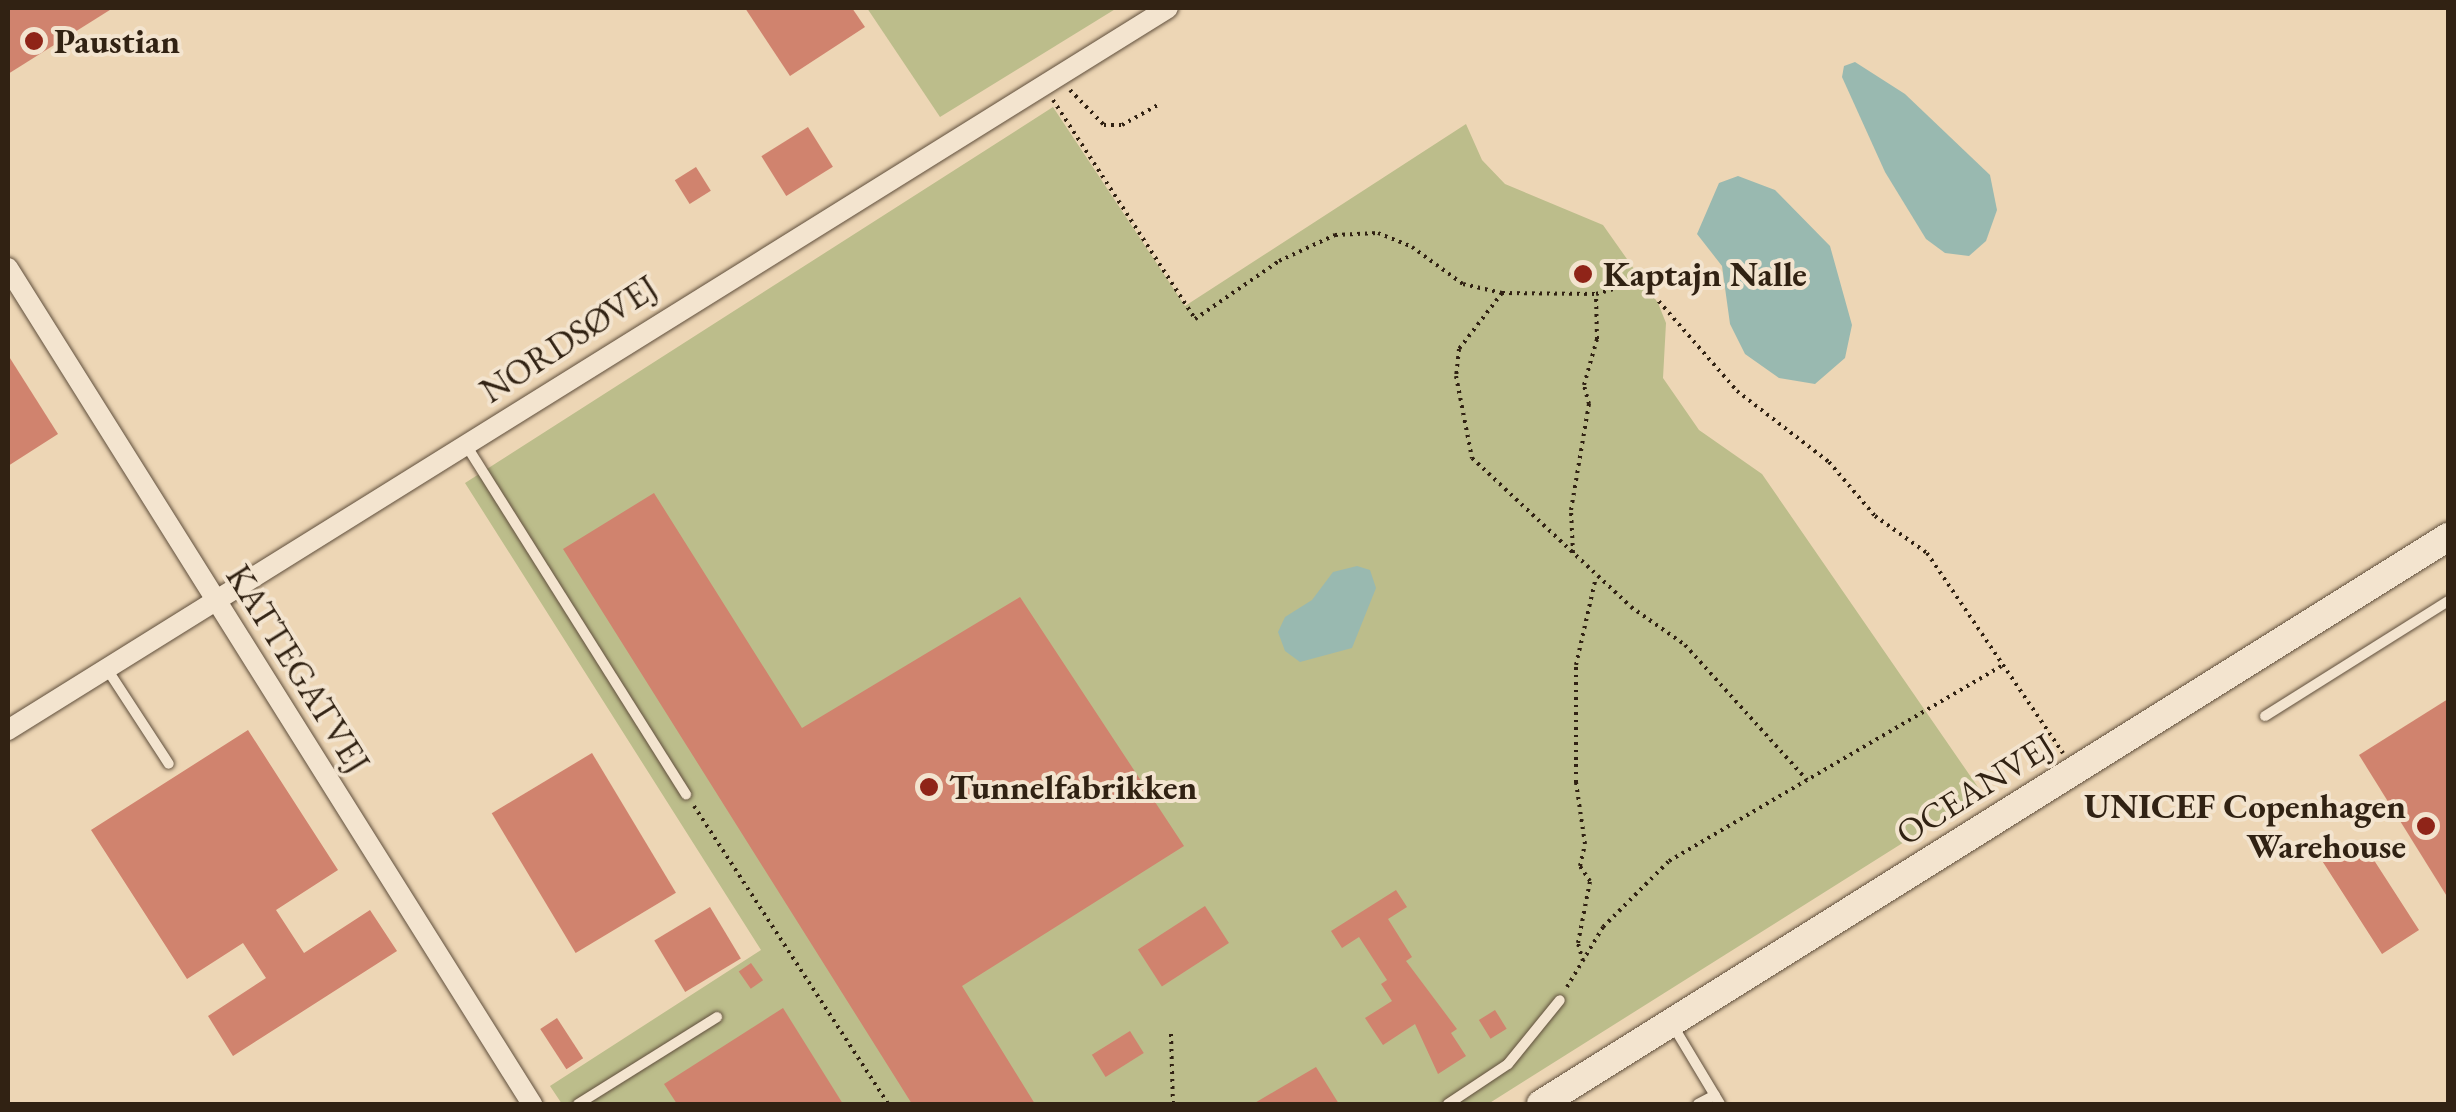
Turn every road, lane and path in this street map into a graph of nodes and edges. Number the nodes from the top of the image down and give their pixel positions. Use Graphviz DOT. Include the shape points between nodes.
graph roads {
  1 [pos="1168,8"];
  2 [pos="1051,79"];
  3 [pos="1158,105"];
  4 [pos="8,268"];
  5 [pos="1502,294"];
  6 [pos="1596,294"];
  7 [pos="465,444"];
  8 [pos="2448,536"];
  9 [pos="1573,553"];
  10 [pos="1596,576"];
  11 [pos="215,598"];
  12 [pos="2448,601"];
  13 [pos="2002,665"];
  14 [pos="106,668"];
  15 [pos="2265,716"];
  16 [pos="8,730"];
  17 [pos="169,764"];
  18 [pos="2075,771"];
  19 [pos="1807,780"];
  20 [pos="686,794"];
  21 [pos="1583,961"];
  22 [pos="1560,1000"];
  23 [pos="717,1018"];
  24 [pos="1671,1023"];
  25 [pos="1171,1034"];
  26 [pos="1718,1100"];
  27 [pos="532,1104"];
  28 [pos="582,1104"];
  29 [pos="888,1104"];
  30 [pos="1173,1104"];
  31 [pos="1448,1104"];
  32 [pos="1541,1104"];
  33 [pos="1698,1104"];
  1 -- 2 [label="street, NORDSØVEJ"];
  2 -- 3 [label="path" via="1104,125 1122,126"];
  2 -- 5 [label="path" via="1194,319 1279,261 1335,236 1378,233 1412,247 1464,284"];
  2 -- 7 [label="street, NORDSØVEJ"];
  4 -- 11 [label="street, KATTEGATVEJ"];
  5 -- 6 [label="path"];
  5 -- 9 [label="path" via="1460,349 1466,445"];
  6 -- 9 [label="path" via="1596,339 1584,385 1588,404 1571,510"];
  6 -- 13 [label="path" via="1634,283 1649,290 1736,391 1828,462 1875,516 1927,553"];
  7 -- 11 [label="street, NORDSØVEJ"];
  7 -- 20 [label="lane"];
  8 -- 18 [label="street, OCEANVEJ"];
  9 -- 10 [label="path"];
  10 -- 19 [label="path" via="1685,645"];
  10 -- 21 [label="path" via="1576,665 1576,782 1585,844 1580,866 1590,882 1578,943"];
  11 -- 14 [label="street, NORDSØVEJ"];
  11 -- 27 [label="street, KATTEGATVEJ"];
  12 -- 15 [label="lane"];
  13 -- 18 [label="path"];
  13 -- 19 [label="path"];
  14 -- 16 [label="street, NORDSØVEJ"];
  14 -- 17 [label="lane"];
  18 -- 24 [label="street, OCEANVEJ"];
  19 -- 21 [label="path" via="1669,861 1633,891"];
  20 -- 29 [label="path"];
  21 -- 22 [label="path"];
  22 -- 31 [label="lane" via="1508,1064"];
  23 -- 28 [label="lane"];
  24 -- 26 [label="lane"];
  24 -- 32 [label="street, OCEANVEJ"];
  25 -- 30 [label="path"];
  26 -- 33 [label="lane"];
}
